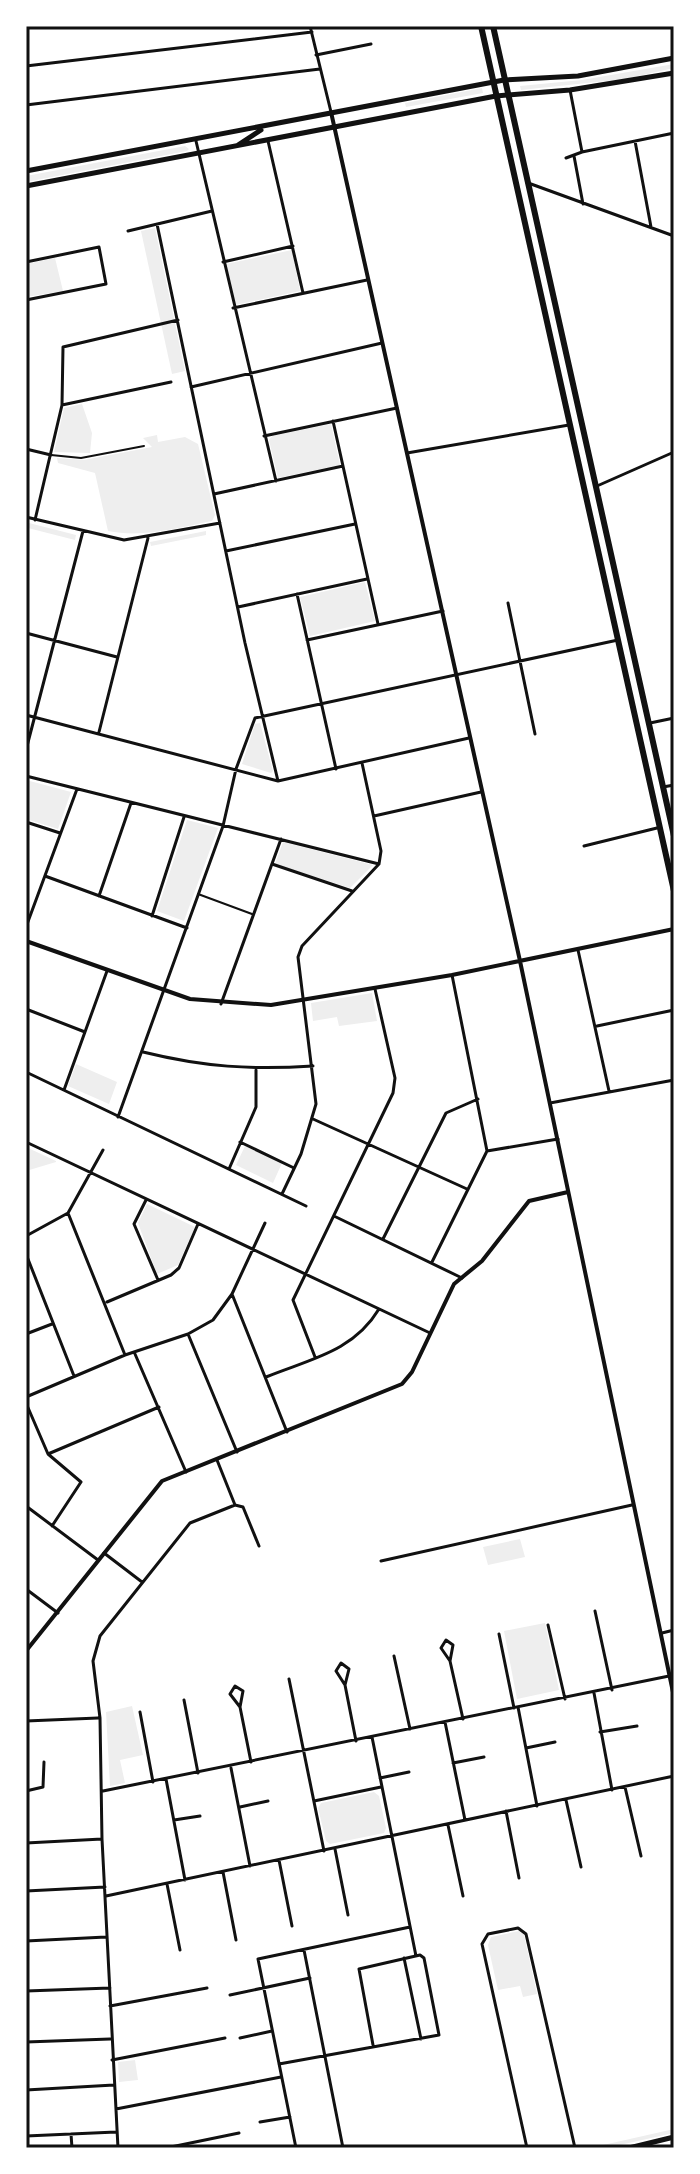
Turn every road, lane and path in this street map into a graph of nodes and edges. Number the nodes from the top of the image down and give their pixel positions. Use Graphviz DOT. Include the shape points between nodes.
graph roads {
  1 [pos="310,26"];
  2 [pos="481,26"];
  3 [pos="493,26"];
  4 [pos="312,32"];
  5 [pos="371,44"];
  6 [pos="316,55"];
  7 [pos="674,58"];
  8 [pos="26,66"];
  9 [pos="320,69"];
  10 [pos="674,73"];
  11 [pos="504,80"];
  12 [pos="492,82"];
  13 [pos="570,90"];
  14 [pos="502,96"];
  15 [pos="403,98"];
  16 [pos="26,105"];
  17 [pos="331,112"];
  18 [pos="398,114"];
  19 [pos="334,125"];
  20 [pos="269,126"];
  21 [pos="674,133"];
  22 [pos="196,141"];
  23 [pos="268,141"];
  24 [pos="635,141"];
  25 [pos="238,145"];
  26 [pos="582,152"];
  27 [pos="199,153"];
  28 [pos="574,156"];
  29 [pos="566,158"];
  30 [pos="26,171"];
  31 [pos="526,182"];
  32 [pos="26,186"];
  33 [pos="583,204"];
  34 [pos="212,211"];
  35 [pos="157,224"];
  36 [pos="651,227"];
  37 [pos="128,231"];
  38 [pos="674,236"];
  39 [pos="293,246"];
  40 [pos="26,262"];
  41 [pos="223,262"];
  42 [pos="367,280"];
  43 [pos="303,293"];
  44 [pos="26,300"];
  45 [pos="233,308"];
  46 [pos="178,320"];
  47 [pos="382,343"];
  48 [pos="248,373"];
  49 [pos="171,382"];
  50 [pos="191,387"];
  51 [pos="62,405"];
  52 [pos="397,408"];
  53 [pos="333,421"];
  54 [pos="569,425"];
  55 [pos="264,436"];
  56 [pos="144,446"];
  57 [pos="26,449"];
  58 [pos="674,452"];
  59 [pos="407,453"];
  60 [pos="51,455"];
  61 [pos="343,466"];
  62 [pos="276,481"];
  63 [pos="595,487"];
  64 [pos="214,494"];
  65 [pos="26,517"];
  66 [pos="35,520"];
  67 [pos="220,523"];
  68 [pos="355,524"];
  69 [pos="83,531"];
  70 [pos="148,538"];
  71 [pos="226,551"];
  72 [pos="367,579"];
  73 [pos="297,594"];
  74 [pos="508,603"];
  75 [pos="238,607"];
  76 [pos="443,611"];
  77 [pos="378,624"];
  78 [pos="26,633"];
  79 [pos="307,640"];
  80 [pos="618,640"];
  81 [pos="55,641"];
  82 [pos="117,657"];
  83 [pos="519,662"];
  84 [pos="457,674"];
  85 [pos="323,704"];
  86 [pos="26,715"];
  87 [pos="262,717"];
  88 [pos="35,718"];
  89 [pos="674,718"];
  90 [pos="649,723"];
  91 [pos="98,733"];
  92 [pos="535,734"];
  93 [pos="469,738"];
  94 [pos="26,750"];
  95 [pos="362,763"];
  96 [pos="236,769"];
  97 [pos="336,769"];
  98 [pos="26,776"];
  99 [pos="278,781"];
  100 [pos="674,785"];
  101 [pos="663,787"];
  102 [pos="77,789"];
  103 [pos="481,792"];
  104 [pos="131,803"];
  105 [pos="374,816"];
  106 [pos="184,817"];
  107 [pos="26,822"];
  108 [pos="223,826"];
  109 [pos="660,827"];
  110 [pos="60,833"];
  111 [pos="674,836"];
  112 [pos="281,839"];
  113 [pos="584,846"];
  114 [pos="272,864"];
  115 [pos="379,864"];
  116 [pos="45,876"];
  117 [pos="674,891"];
  118 [pos="353,892"];
  119 [pos="198,894"];
  120 [pos="99,896"];
  121 [pos="253,915"];
  122 [pos="152,916"];
  123 [pos="26,927"];
  124 [pos="187,928"];
  125 [pos="674,929"];
  126 [pos="26,941"];
  127 [pos="578,949"];
  128 [pos="520,961"];
  129 [pos="107,971"];
  130 [pos="452,975"];
  131 [pos="375,989"];
  132 [pos="164,991"];
  133 [pos="303,1001"];
  134 [pos="221,1004"];
  135 [pos="26,1009"];
  136 [pos="674,1010"];
  137 [pos="597,1026"];
  138 [pos="85,1032"];
  139 [pos="142,1052"];
  140 [pos="313,1066"];
  141 [pos="256,1069"];
  142 [pos="26,1072"];
  143 [pos="674,1080"];
  144 [pos="64,1090"];
  145 [pos="609,1091"];
  146 [pos="478,1099"];
  147 [pos="550,1103"];
  148 [pos="118,1117"];
  149 [pos="313,1119"];
  150 [pos="558,1139"];
  151 [pos="26,1142"];
  152 [pos="240,1142"];
  153 [pos="368,1145"];
  154 [pos="103,1150"];
  155 [pos="487,1151"];
  156 [pos="418,1167"];
  157 [pos="294,1168"];
  158 [pos="229,1169"];
  159 [pos="91,1174"];
  160 [pos="467,1189"];
  161 [pos="568,1192"];
  162 [pos="282,1194"];
  163 [pos="146,1200"];
  164 [pos="306,1206"];
  165 [pos="68,1213"];
  166 [pos="334,1216"];
  167 [pos="265,1223"];
  168 [pos="198,1224"];
  169 [pos="26,1236"];
  170 [pos="383,1239"];
  171 [pos="252,1249"];
  172 [pos="26,1254"];
  173 [pos="432,1262"];
  174 [pos="305,1274"];
  175 [pos="462,1278"];
  176 [pos="158,1280"];
  177 [pos="232,1294"];
  178 [pos="105,1303"];
  179 [pos="379,1309"];
  180 [pos="53,1323"];
  181 [pos="430,1333"];
  182 [pos="26,1334"];
  183 [pos="188,1334"];
  184 [pos="135,1353"];
  185 [pos="125,1355"];
  186 [pos="315,1357"];
  187 [pos="74,1376"];
  188 [pos="266,1377"];
  189 [pos="26,1397"];
  190 [pos="26,1403"];
  191 [pos="159,1407"];
  192 [pos="287,1432"];
  193 [pos="237,1452"];
  194 [pos="48,1454"];
  195 [pos="217,1460"];
  196 [pos="186,1472"];
  197 [pos="235,1505"];
  198 [pos="632,1505"];
  199 [pos="26,1506"];
  200 [pos="52,1526"];
  201 [pos="259,1546"];
  202 [pos="104,1553"];
  203 [pos="98,1560"];
  204 [pos="381,1561"];
  205 [pos="143,1583"];
  206 [pos="26,1589"];
  207 [pos="595,1611"];
  208 [pos="58,1613"];
  209 [pos="548,1625"];
  210 [pos="674,1630"];
  211 [pos="660,1633"];
  212 [pos="499,1634"];
  213 [pos="27,1647"];
  214 [pos="394,1656"];
  215 [pos="450,1661"];
  216 [pos="672,1675"];
  217 [pos="289,1679"];
  218 [pos="345,1685"];
  219 [pos="612,1690"];
  220 [pos="594,1693"];
  221 [pos="674,1697"];
  222 [pos="565,1699"];
  223 [pos="184,1700"];
  224 [pos="240,1707"];
  225 [pos="516,1708"];
  226 [pos="140,1712"];
  227 [pos="100,1718"];
  228 [pos="463,1719"];
  229 [pos="26,1721"];
  230 [pos="445,1722"];
  231 [pos="637,1726"];
  232 [pos="410,1729"];
  233 [pos="600,1732"];
  234 [pos="372,1737"];
  235 [pos="356,1741"];
  236 [pos="555,1742"];
  237 [pos="526,1748"];
  238 [pos="304,1751"];
  239 [pos="484,1757"];
  240 [pos="44,1762"];
  241 [pos="251,1762"];
  242 [pos="453,1763"];
  243 [pos="231,1766"];
  244 [pos="409,1772"];
  245 [pos="198,1773"];
  246 [pos="674,1776"];
  247 [pos="380,1778"];
  248 [pos="166,1779"];
  249 [pos="153,1782"];
  250 [pos="382,1787"];
  251 [pos="625,1787"];
  252 [pos="612,1790"];
  253 [pos="26,1791"];
  254 [pos="103,1791"];
  255 [pos="566,1800"];
  256 [pos="268,1801"];
  257 [pos="314,1801"];
  258 [pos="537,1806"];
  259 [pos="239,1807"];
  260 [pos="506,1811"];
  261 [pos="200,1816"];
  262 [pos="174,1820"];
  263 [pos="465,1820"];
  264 [pos="448,1825"];
  265 [pos="393,1837"];
  266 [pos="102,1839"];
  267 [pos="26,1843"];
  268 [pos="335,1849"];
  269 [pos="324,1851"];
  270 [pos="641,1856"];
  271 [pos="279,1860"];
  272 [pos="250,1866"];
  273 [pos="581,1867"];
  274 [pos="223,1872"];
  275 [pos="519,1878"];
  276 [pos="185,1880"];
  277 [pos="167,1884"];
  278 [pos="105,1887"];
  279 [pos="26,1891"];
  280 [pos="105,1896"];
  281 [pos="463,1896"];
  282 [pos="348,1915"];
  283 [pos="292,1926"];
  284 [pos="410,1927"];
  285 [pos="108,1937"];
  286 [pos="236,1940"];
  287 [pos="26,1941"];
  288 [pos="180,1950"];
  289 [pos="304,1950"];
  290 [pos="416,1956"];
  291 [pos="404,1958"];
  292 [pos="310,1978"];
  293 [pos="110,1988"];
  294 [pos="207,1988"];
  295 [pos="263,1988"];
  296 [pos="26,1991"];
  297 [pos="230,1995"];
  298 [pos="110,2006"];
  299 [pos="272,2031"];
  300 [pos="225,2038"];
  301 [pos="240,2038"];
  302 [pos="110,2039"];
  303 [pos="421,2039"];
  304 [pos="26,2042"];
  305 [pos="373,2045"];
  306 [pos="326,2054"];
  307 [pos="112,2060"];
  308 [pos="279,2064"];
  309 [pos="281,2077"];
  310 [pos="114,2085"];
  311 [pos="26,2090"];
  312 [pos="116,2109"];
  313 [pos="290,2117"];
  314 [pos="260,2122"];
  315 [pos="116,2132"];
  316 [pos="239,2133"];
  317 [pos="71,2134"];
  318 [pos="26,2136"];
  319 [pos="674,2137"];
  320 [pos="72,2148"];
  321 [pos="118,2148"];
  322 [pos="166,2148"];
  323 [pos="296,2148"];
  324 [pos="343,2148"];
  325 [pos="527,2148"];
  326 [pos="575,2148"];
  327 [pos="629,2148"];
  1 -- 4 [label="street"];
  2 -- 12 [label="highway"];
  3 -- 11 [label="highway"];
  4 -- 6 [label="street"];
  4 -- 8 [label="street"];
  5 -- 6 [label="street"];
  6 -- 9 [label="street"];
  7 -- 11 [label="main road" via="578,76"];
  9 -- 16 [label="street"];
  9 -- 17 [label="street"];
  10 -- 13 [label="main road"];
  11 -- 12 [label="main road"];
  11 -- 14 [label="highway"];
  12 -- 14 [label="highway"];
  12 -- 15 [label="main road"];
  13 -- 14 [label="main road"];
  13 -- 26 [label="street"];
  14 -- 18 [label="main road"];
  14 -- 31 [label="highway"];
  14 -- 54 [label="highway"];
  15 -- 17 [label="main road"];
  15 -- 18 [label="main road"];
  17 -- 19 [label="street"];
  17 -- 20 [label="main road"];
  18 -- 19 [label="main road"];
  19 -- 23 [label="main road"];
  19 -- 42 [label="street"];
  20 -- 22 [label="main road"];
  20 -- 25 [label="main road"];
  21 -- 24 [label="street"];
  22 -- 27 [label="street"];
  22 -- 30 [label="main road"];
  23 -- 25 [label="main road"];
  23 -- 39 [label="street"];
  24 -- 26 [label="street"];
  24 -- 36 [label="street"];
  25 -- 27 [label="main road"];
  26 -- 28 [label="street"];
  27 -- 32 [label="main road"];
  27 -- 34 [label="street"];
  28 -- 29 [label="street"];
  28 -- 33 [label="street"];
  31 -- 33 [label="street"];
  31 -- 63 [label="highway"];
  33 -- 36 [label="street"];
  34 -- 35 [label="street"];
  34 -- 41 [label="street"];
  35 -- 37 [label="street"];
  35 -- 46 [label="street"];
  36 -- 38 [label="street"];
  39 -- 41 [label="street"];
  39 -- 43 [label="street"];
  40 -- 44 [label="street" via="99,247 106,284"];
  41 -- 45 [label="street"];
  42 -- 43 [label="street"];
  42 -- 47 [label="street"];
  43 -- 45 [label="street"];
  45 -- 48 [label="street"];
  46 -- 50 [label="street"];
  46 -- 51 [label="street" via="63,347"];
  47 -- 48 [label="street"];
  47 -- 52 [label="street"];
  48 -- 50 [label="street"];
  48 -- 55 [label="street"];
  49 -- 51 [label="street"];
  50 -- 64 [label="street"];
  51 -- 60 [label="street"];
  52 -- 53 [label="street"];
  52 -- 59 [label="street"];
  53 -- 55 [label="street"];
  53 -- 61 [label="street"];
  54 -- 59 [label="street"];
  54 -- 80 [label="highway"];
  55 -- 62 [label="street"];
  56 -- 60 [label="lane" via="81,458"];
  57 -- 60 [label="street"];
  58 -- 63 [label="street"];
  59 -- 76 [label="street"];
  60 -- 66 [label="street"];
  61 -- 62 [label="street"];
  61 -- 68 [label="street"];
  62 -- 64 [label="street"];
  63 -- 90 [label="highway"];
  64 -- 67 [label="street"];
  65 -- 66 [label="street"];
  66 -- 69 [label="street"];
  67 -- 70 [label="street"];
  67 -- 71 [label="street"];
  68 -- 71 [label="street"];
  68 -- 72 [label="street"];
  69 -- 70 [label="street" via="124,540"];
  69 -- 81 [label="street"];
  70 -- 82 [label="street"];
  71 -- 75 [label="street"];
  72 -- 73 [label="street"];
  72 -- 77 [label="street"];
  73 -- 75 [label="street"];
  73 -- 79 [label="street"];
  74 -- 83 [label="street"];
  75 -- 87 [label="street"];
  76 -- 77 [label="street"];
  76 -- 84 [label="street"];
  77 -- 79 [label="street"];
  78 -- 81 [label="street"];
  79 -- 85 [label="street"];
  80 -- 83 [label="street"];
  80 -- 109 [label="highway"];
  81 -- 82 [label="street"];
  81 -- 88 [label="street"];
  82 -- 91 [label="street"];
  83 -- 84 [label="street"];
  83 -- 92 [label="street"];
  84 -- 85 [label="street"];
  84 -- 93 [label="street"];
  85 -- 87 [label="street"];
  85 -- 97 [label="street"];
  86 -- 88 [label="street"];
  87 -- 96 [label="street" via="255,718"];
  87 -- 99 [label="street"];
  88 -- 91 [label="street"];
  88 -- 94 [label="street"];
  89 -- 90 [label="street"];
  90 -- 101 [label="highway"];
  91 -- 96 [label="street"];
  93 -- 95 [label="street"];
  93 -- 103 [label="street"];
  95 -- 97 [label="street"];
  95 -- 105 [label="street"];
  96 -- 99 [label="street"];
  96 -- 108 [label="street"];
  97 -- 99 [label="street"];
  98 -- 102 [label="street"];
  100 -- 101 [label="street"];
  101 -- 111 [label="highway"];
  102 -- 104 [label="street"];
  102 -- 110 [label="street"];
  103 -- 105 [label="street"];
  103 -- 128 [label="street"];
  104 -- 106 [label="street"];
  104 -- 120 [label="street"];
  105 -- 115 [label="street"];
  106 -- 108 [label="street"];
  106 -- 122 [label="street"];
  107 -- 110 [label="street"];
  108 -- 112 [label="street"];
  108 -- 119 [label="street"];
  109 -- 113 [label="street"];
  109 -- 117 [label="highway"];
  110 -- 116 [label="street"];
  112 -- 114 [label="street"];
  112 -- 115 [label="street"];
  114 -- 118 [label="street"];
  114 -- 121 [label="street"];
  115 -- 118 [label="street"];
  116 -- 120 [label="street"];
  116 -- 123 [label="street"];
  118 -- 133 [label="street" via="302,946 298,957"];
  119 -- 121 [label="lane"];
  119 -- 124 [label="street"];
  120 -- 122 [label="street"];
  121 -- 134 [label="street"];
  122 -- 124 [label="street"];
  124 -- 132 [label="street"];
  125 -- 127 [label="street"];
  126 -- 129 [label="street"];
  127 -- 128 [label="street"];
  127 -- 137 [label="street"];
  128 -- 130 [label="street"];
  128 -- 147 [label="street"];
  129 -- 132 [label="street"];
  129 -- 138 [label="street"];
  130 -- 131 [label="street"];
  130 -- 146 [label="street"];
  131 -- 133 [label="street"];
  131 -- 153 [label="street" via="395,1078"];
  132 -- 134 [label="street"];
  132 -- 139 [label="street"];
  133 -- 134 [label="street"];
  133 -- 140 [label="street"];
  135 -- 138 [label="street"];
  136 -- 137 [label="street"];
  137 -- 145 [label="street"];
  138 -- 144 [label="street"];
  139 -- 141 [label="street" via="199,1065"];
  139 -- 148 [label="street"];
  140 -- 141 [label="street"];
  140 -- 149 [label="street"];
  141 -- 152 [label="street" via="256,1107"];
  142 -- 144 [label="street"];
  143 -- 145 [label="street"];
  144 -- 148 [label="street"];
  145 -- 147 [label="street"];
  146 -- 155 [label="street"];
  146 -- 156 [label="street" via="446,1113"];
  147 -- 150 [label="street"];
  148 -- 158 [label="street"];
  149 -- 153 [label="street"];
  149 -- 157 [label="street"];
  150 -- 155 [label="street"];
  150 -- 161 [label="street"];
  151 -- 159 [label="street"];
  152 -- 157 [label="street"];
  152 -- 158 [label="street"];
  153 -- 156 [label="street"];
  153 -- 166 [label="street"];
  154 -- 159 [label="street"];
  155 -- 160 [label="street"];
  156 -- 160 [label="street"];
  156 -- 170 [label="street"];
  157 -- 162 [label="street"];
  158 -- 162 [label="street"];
  159 -- 163 [label="street"];
  159 -- 165 [label="street"];
  160 -- 173 [label="street"];
  161 -- 175 [label="street" via="529,1201"];
  161 -- 198 [label="street"];
  162 -- 164 [label="street"];
  163 -- 168 [label="street"];
  163 -- 176 [label="street" via="134,1224"];
  165 -- 169 [label="street"];
  165 -- 178 [label="street"];
  166 -- 170 [label="street"];
  166 -- 174 [label="street"];
  167 -- 171 [label="street"];
  168 -- 171 [label="street"];
  168 -- 176 [label="street" via="179,1268"];
  170 -- 173 [label="street"];
  171 -- 174 [label="street"];
  171 -- 177 [label="street"];
  172 -- 180 [label="street"];
  173 -- 175 [label="street"];
  174 -- 179 [label="street"];
  174 -- 186 [label="street" via="293,1300"];
  175 -- 181 [label="street"];
  176 -- 178 [label="street"];
  177 -- 183 [label="street" via="213,1320"];
  177 -- 188 [label="street"];
  178 -- 185 [label="street"];
  179 -- 181 [label="street"];
  179 -- 186 [label="street" via="367,1330 350,1343"];
  180 -- 182 [label="street"];
  180 -- 187 [label="street"];
  181 -- 192 [label="street" via="402,1384"];
  183 -- 184 [label="street"];
  183 -- 193 [label="street"];
  184 -- 185 [label="street"];
  184 -- 191 [label="street"];
  185 -- 187 [label="street"];
  186 -- 188 [label="street"];
  187 -- 189 [label="street"];
  188 -- 192 [label="street"];
  190 -- 194 [label="street"];
  191 -- 194 [label="street"];
  191 -- 196 [label="street"];
  192 -- 193 [label="street"];
  193 -- 195 [label="street"];
  194 -- 200 [label="street" via="81,1482"];
  195 -- 196 [label="street"];
  195 -- 197 [label="street"];
  196 -- 202 [label="street" via="162,1481"];
  197 -- 201 [label="street" via="243,1507"];
  197 -- 205 [label="street" via="190,1523"];
  198 -- 204 [label="street"];
  198 -- 211 [label="street"];
  199 -- 200 [label="street"];
  200 -- 203 [label="street"];
  202 -- 203 [label="street"];
  202 -- 205 [label="street"];
  203 -- 208 [label="street"];
  205 -- 227 [label="street" via="96,1644"];
  206 -- 208 [label="street"];
  207 -- 219 [label="street"];
  208 -- 213 [label="street"];
  209 -- 222 [label="street"];
  210 -- 211 [label="street"];
  211 -- 216 [label="street"];
  212 -- 225 [label="street"];
  214 -- 232 [label="street"];
  215 -- 215 [label="street" via="453,1645 446,1640 441,1648"];
  215 -- 228 [label="street"];
  216 -- 219 [label="street"];
  216 -- 221 [label="street"];
  217 -- 238 [label="street"];
  218 -- 218 [label="street" via="349,1669 341,1663 336,1671"];
  218 -- 235 [label="street"];
  219 -- 220 [label="street"];
  220 -- 222 [label="street"];
  220 -- 233 [label="street"];
  222 -- 225 [label="street"];
  223 -- 245 [label="street"];
  224 -- 224 [label="street" via="243,1691 235,1686 230,1694"];
  224 -- 241 [label="street"];
  225 -- 228 [label="street"];
  225 -- 237 [label="street"];
  226 -- 249 [label="street"];
  227 -- 229 [label="street"];
  227 -- 254 [label="street"];
  228 -- 230 [label="street"];
  230 -- 232 [label="street"];
  230 -- 242 [label="street"];
  231 -- 233 [label="street"];
  232 -- 234 [label="street"];
  233 -- 252 [label="street"];
  234 -- 235 [label="street"];
  234 -- 247 [label="street"];
  235 -- 238 [label="street"];
  236 -- 237 [label="street"];
  237 -- 258 [label="street"];
  238 -- 241 [label="street"];
  238 -- 257 [label="street"];
  239 -- 242 [label="street"];
  240 -- 253 [label="street" via="43,1787"];
  241 -- 243 [label="street"];
  242 -- 263 [label="street"];
  243 -- 245 [label="street"];
  243 -- 259 [label="street"];
  244 -- 247 [label="street"];
  245 -- 248 [label="street"];
  246 -- 251 [label="street"];
  247 -- 250 [label="street"];
  248 -- 249 [label="street"];
  248 -- 262 [label="street"];
  249 -- 254 [label="street"];
  250 -- 257 [label="street"];
  250 -- 265 [label="street"];
  251 -- 252 [label="street"];
  251 -- 270 [label="street"];
  252 -- 255 [label="street"];
  254 -- 266 [label="street"];
  255 -- 258 [label="street"];
  255 -- 273 [label="street"];
  256 -- 259 [label="street"];
  257 -- 269 [label="street"];
  258 -- 260 [label="street"];
  259 -- 272 [label="street"];
  260 -- 263 [label="street"];
  260 -- 275 [label="street"];
  261 -- 262 [label="street"];
  262 -- 276 [label="street"];
  263 -- 264 [label="street"];
  264 -- 265 [label="street"];
  264 -- 281 [label="street"];
  265 -- 268 [label="street"];
  265 -- 284 [label="street"];
  266 -- 267 [label="street"];
  266 -- 278 [label="street"];
  268 -- 269 [label="street"];
  268 -- 282 [label="street"];
  269 -- 271 [label="street"];
  271 -- 272 [label="street"];
  271 -- 283 [label="street"];
  272 -- 274 [label="street"];
  274 -- 276 [label="street"];
  274 -- 286 [label="street"];
  276 -- 277 [label="street"];
  277 -- 280 [label="street"];
  277 -- 288 [label="street"];
  278 -- 279 [label="street"];
  278 -- 280 [label="street"];
  280 -- 285 [label="street"];
  284 -- 289 [label="street"];
  284 -- 290 [label="street"];
  285 -- 287 [label="street"];
  285 -- 293 [label="street"];
  289 -- 292 [label="street"];
  289 -- 295 [label="street" via="258,1959"];
  290 -- 291 [label="street"];
  290 -- 303 [label="street" via="424,1958 439,2035"];
  291 -- 303 [label="street"];
  291 -- 305 [label="street" via="359,1969"];
  292 -- 295 [label="street"];
  292 -- 306 [label="street"];
  293 -- 296 [label="street"];
  293 -- 298 [label="street"];
  294 -- 298 [label="street"];
  295 -- 297 [label="street"];
  295 -- 299 [label="street"];
  298 -- 302 [label="street"];
  299 -- 301 [label="street"];
  299 -- 308 [label="street"];
  300 -- 307 [label="street"];
  302 -- 304 [label="street"];
  302 -- 307 [label="street"];
  303 -- 305 [label="street"];
  305 -- 306 [label="street"];
  306 -- 308 [label="street"];
  306 -- 324 [label="street"];
  307 -- 310 [label="street"];
  308 -- 309 [label="street"];
  309 -- 312 [label="street"];
  309 -- 313 [label="street"];
  310 -- 311 [label="street"];
  310 -- 312 [label="street"];
  312 -- 315 [label="street"];
  313 -- 314 [label="street"];
  313 -- 323 [label="street"];
  315 -- 317 [label="street"];
  315 -- 321 [label="street"];
  316 -- 322 [label="street"];
  317 -- 318 [label="street"];
  317 -- 320 [label="street"];
  319 -- 327 [label="main road"];
  325 -- 326 [label="street" via="482,1944 488,1934 518,1928 526,1934"];
}
